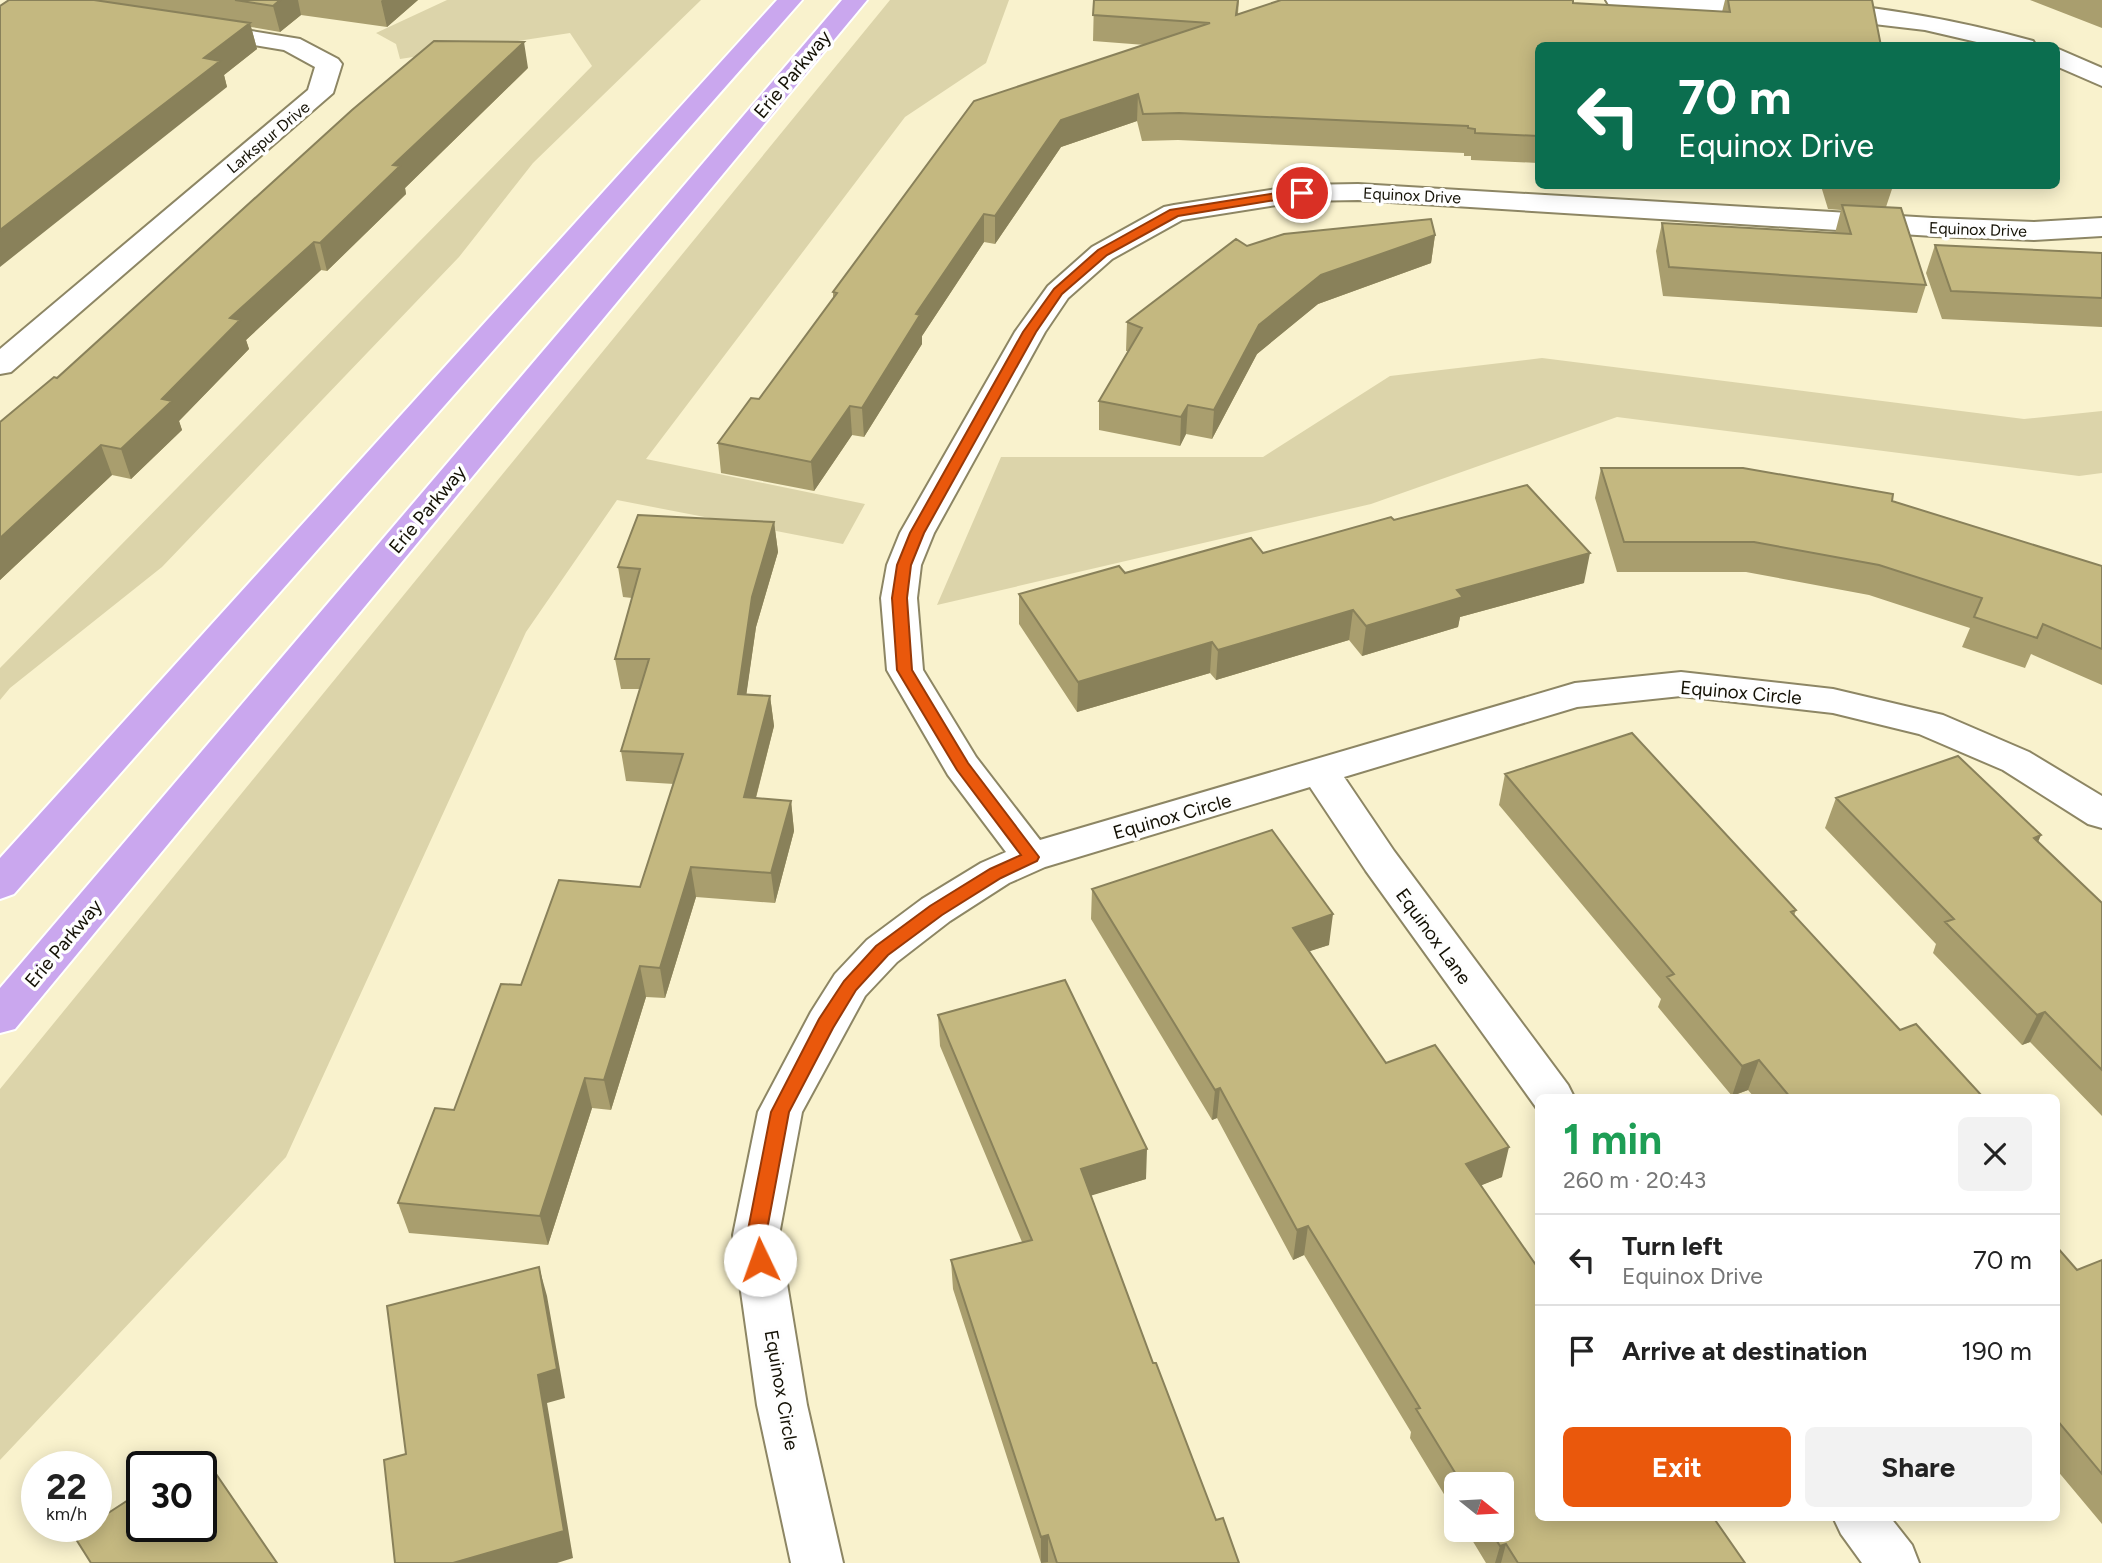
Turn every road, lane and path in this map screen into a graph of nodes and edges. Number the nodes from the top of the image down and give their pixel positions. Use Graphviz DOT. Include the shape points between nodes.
graph roads {
  1 [pos="790,0"];
  2 [pos="855,0"];
  3 [pos="1632,0"];
  4 [pos="181,27"];
  5 [pos="2007,42"];
  6 [pos="2060,59"];
  7 [pos="2102,78"];
  8 [pos="1147,192"];
  9 [pos="1174,213"];
  10 [pos="2102,227"];
  11 [pos="0,365"];
  12 [pos="1320,772"];
  13 [pos="2102,814"];
  14 [pos="1031,857"];
  15 [pos="0,884"];
  16 [pos="0,1017"];
  17 [pos="1550,1094"];
  18 [pos="1862,1521"];
  19 [pos="817,1563"];
  20 [pos="1892,1563"];
  1 -- 15 [label="main road"];
  2 -- 16 [label="main road, Erie Parkway"];
  3 -- 5 [label="street" via="1857,14 1936,25"];
  4 -- 11 [label="street, Larkspur Drive" via="291,44 329,64 320,93"];
  6 -- 7 [label="street"];
  8 -- 9 [label="street"];
  9 -- 10 [label="street, Equinox Drive" via="1302,193 1358,192 1933,227 2034,231"];
  9 -- 14 [label="street, Equinox Drive" via="1102,253 1058,292 1030,332 917,533 904,565 899,598 905,670 962,766"];
  12 -- 13 [label="street, Equinox Circle" via="1575,695 1681,684 1833,701 1930,724 2016,761"];
  12 -- 14 [label="street, Equinox Circle"];
  12 -- 17 [label="street, Equinox Lane"];
  14 -- 19 [label="street, Equinox Circle" via="995,873 882,951 844,995 780,1112 756,1235 782,1405"];
  18 -- 20 [label="street"];
}
